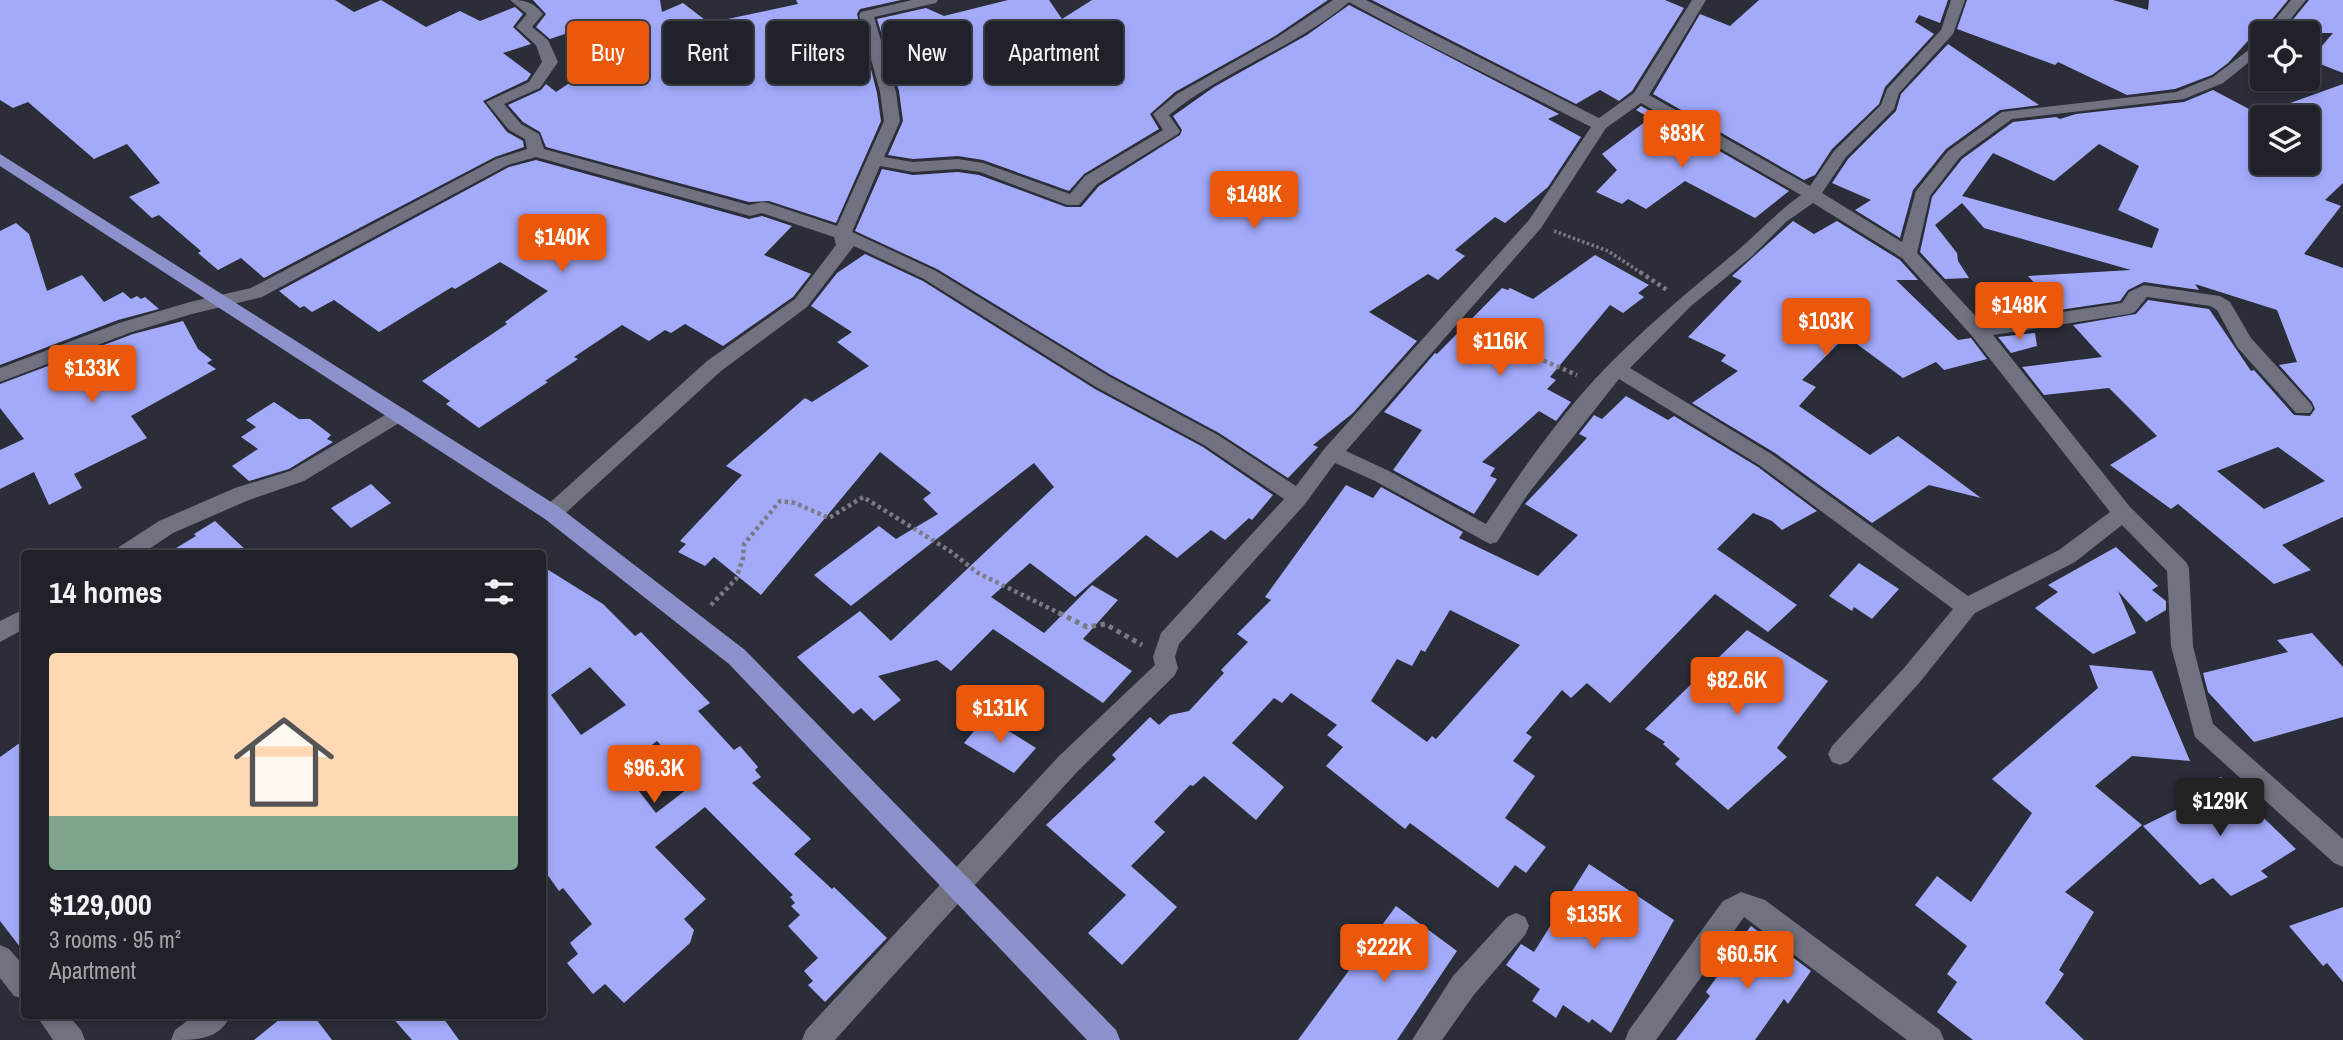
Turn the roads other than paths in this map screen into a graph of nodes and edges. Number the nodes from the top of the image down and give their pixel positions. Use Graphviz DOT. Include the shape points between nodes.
graph roads {
  1 [pos="517,0"];
  2 [pos="931,0"];
  3 [pos="1343,0"];
  4 [pos="1355,0"];
  5 [pos="1699,0"];
  6 [pos="1958,0"];
  7 [pos="2299,0"];
  8 [pos="2281,21"];
  9 [pos="2250,54"];
  10 [pos="1640,96"];
  11 [pos="1600,125"];
  12 [pos="536,152"];
  13 [pos="0,159"];
  14 [pos="875,160"];
  15 [pos="1812,195"];
  16 [pos="842,234"];
  17 [pos="1908,254"];
  18 [pos="216,300"];
  19 [pos="1979,331"];
  20 [pos="1617,369"];
  21 [pos="0,375"];
  22 [pos="2303,408"];
  23 [pos="397,415"];
  24 [pos="1332,453"];
  25 [pos="1298,498"];
  26 [pos="552,513"];
  27 [pos="2123,513"];
  28 [pos="166,527"];
  29 [pos="132,550"];
  30 [pos="144,550"];
  31 [pos="1967,607"];
  32 [pos="21,620"];
  33 [pos="0,633"];
  34 [pos="1840,754"];
  35 [pos="2343,855"];
  36 [pos="956,887"];
  37 [pos="1516,926"];
  38 [pos="0,958"];
  39 [pos="21,982"];
  40 [pos="53,1019"];
  41 [pos="212,1019"];
  42 [pos="71,1040"];
  43 [pos="186,1040"];
  44 [pos="816,1040"];
  45 [pos="1106,1040"];
  46 [pos="1426,1040"];
  47 [pos="1639,1040"];
  48 [pos="1930,1040"];
  1 -- 12 [label="street" via="536,14 523,27 543,43 550,62 535,85 494,102 515,127 533,136"];
  2 -- 14 [label="street" via="866,15 892,121"];
  3 -- 14 [label="street" via="1182,97 1161,114 1172,131 1091,180 1073,201 983,168 958,164 913,167"];
  4 -- 11 [label="street"];
  5 -- 10 [label="street"];
  6 -- 15 [label="street" via="1948,31 1892,92 1888,106 1840,153"];
  7 -- 8 [label="street"];
  9 -- 17 [label="street" via="2218,80 2179,96 2008,115 1954,154 1922,195"];
  10 -- 11 [label="street"];
  10 -- 15 [label="street"];
  11 -- 24 [label="street" via="1535,224"];
  12 -- 16 [label="street" via="750,211 762,207"];
  12 -- 18 [label="street" via="502,162 256,293"];
  13 -- 18 [label="main road"];
  14 -- 16 [label="street"];
  15 -- 17 [label="street"];
  15 -- 20 [label="street" via="1685,302"];
  16 -- 25 [label="street" via="930,275 1103,382 1211,440"];
  16 -- 26 [label="street" via="845,246 802,303 714,366"];
  17 -- 19 [label="street"];
  18 -- 21 [label="street" via="87,340"];
  18 -- 23 [label="main road"];
  19 -- 22 [label="street" via="2129,308 2144,291 2214,300 2224,306 2244,342"];
  19 -- 27 [label="street"];
  20 -- 24 [label="street" via="1521,488 1490,536"];
  20 -- 31 [label="street" via="1766,460"];
  23 -- 26 [label="main road"];
  23 -- 28 [label="street" via="297,476"];
  24 -- 25 [label="street"];
  25 -- 36 [label="street" via="1169,640 1164,657 1167,668 1067,765"];
  26 -- 36 [label="main road" via="737,657"];
  27 -- 31 [label="street" via="2067,556"];
  27 -- 35 [label="street" via="2178,568 2182,646 2203,730"];
  28 -- 29 [label="street"];
  28 -- 30 [label="street"];
  31 -- 34 [label="street"];
  32 -- 33 [label="street"];
  36 -- 44 [label="street"];
  36 -- 45 [label="main road"];
  37 -- 46 [label="street" via="1462,986"];
  38 -- 39 [label="street"];
  40 -- 42 [label="street"];
  41 -- 43 [label="street"];
  47 -- 48 [label="street" via="1732,910 1741,904 1756,909"];
}
